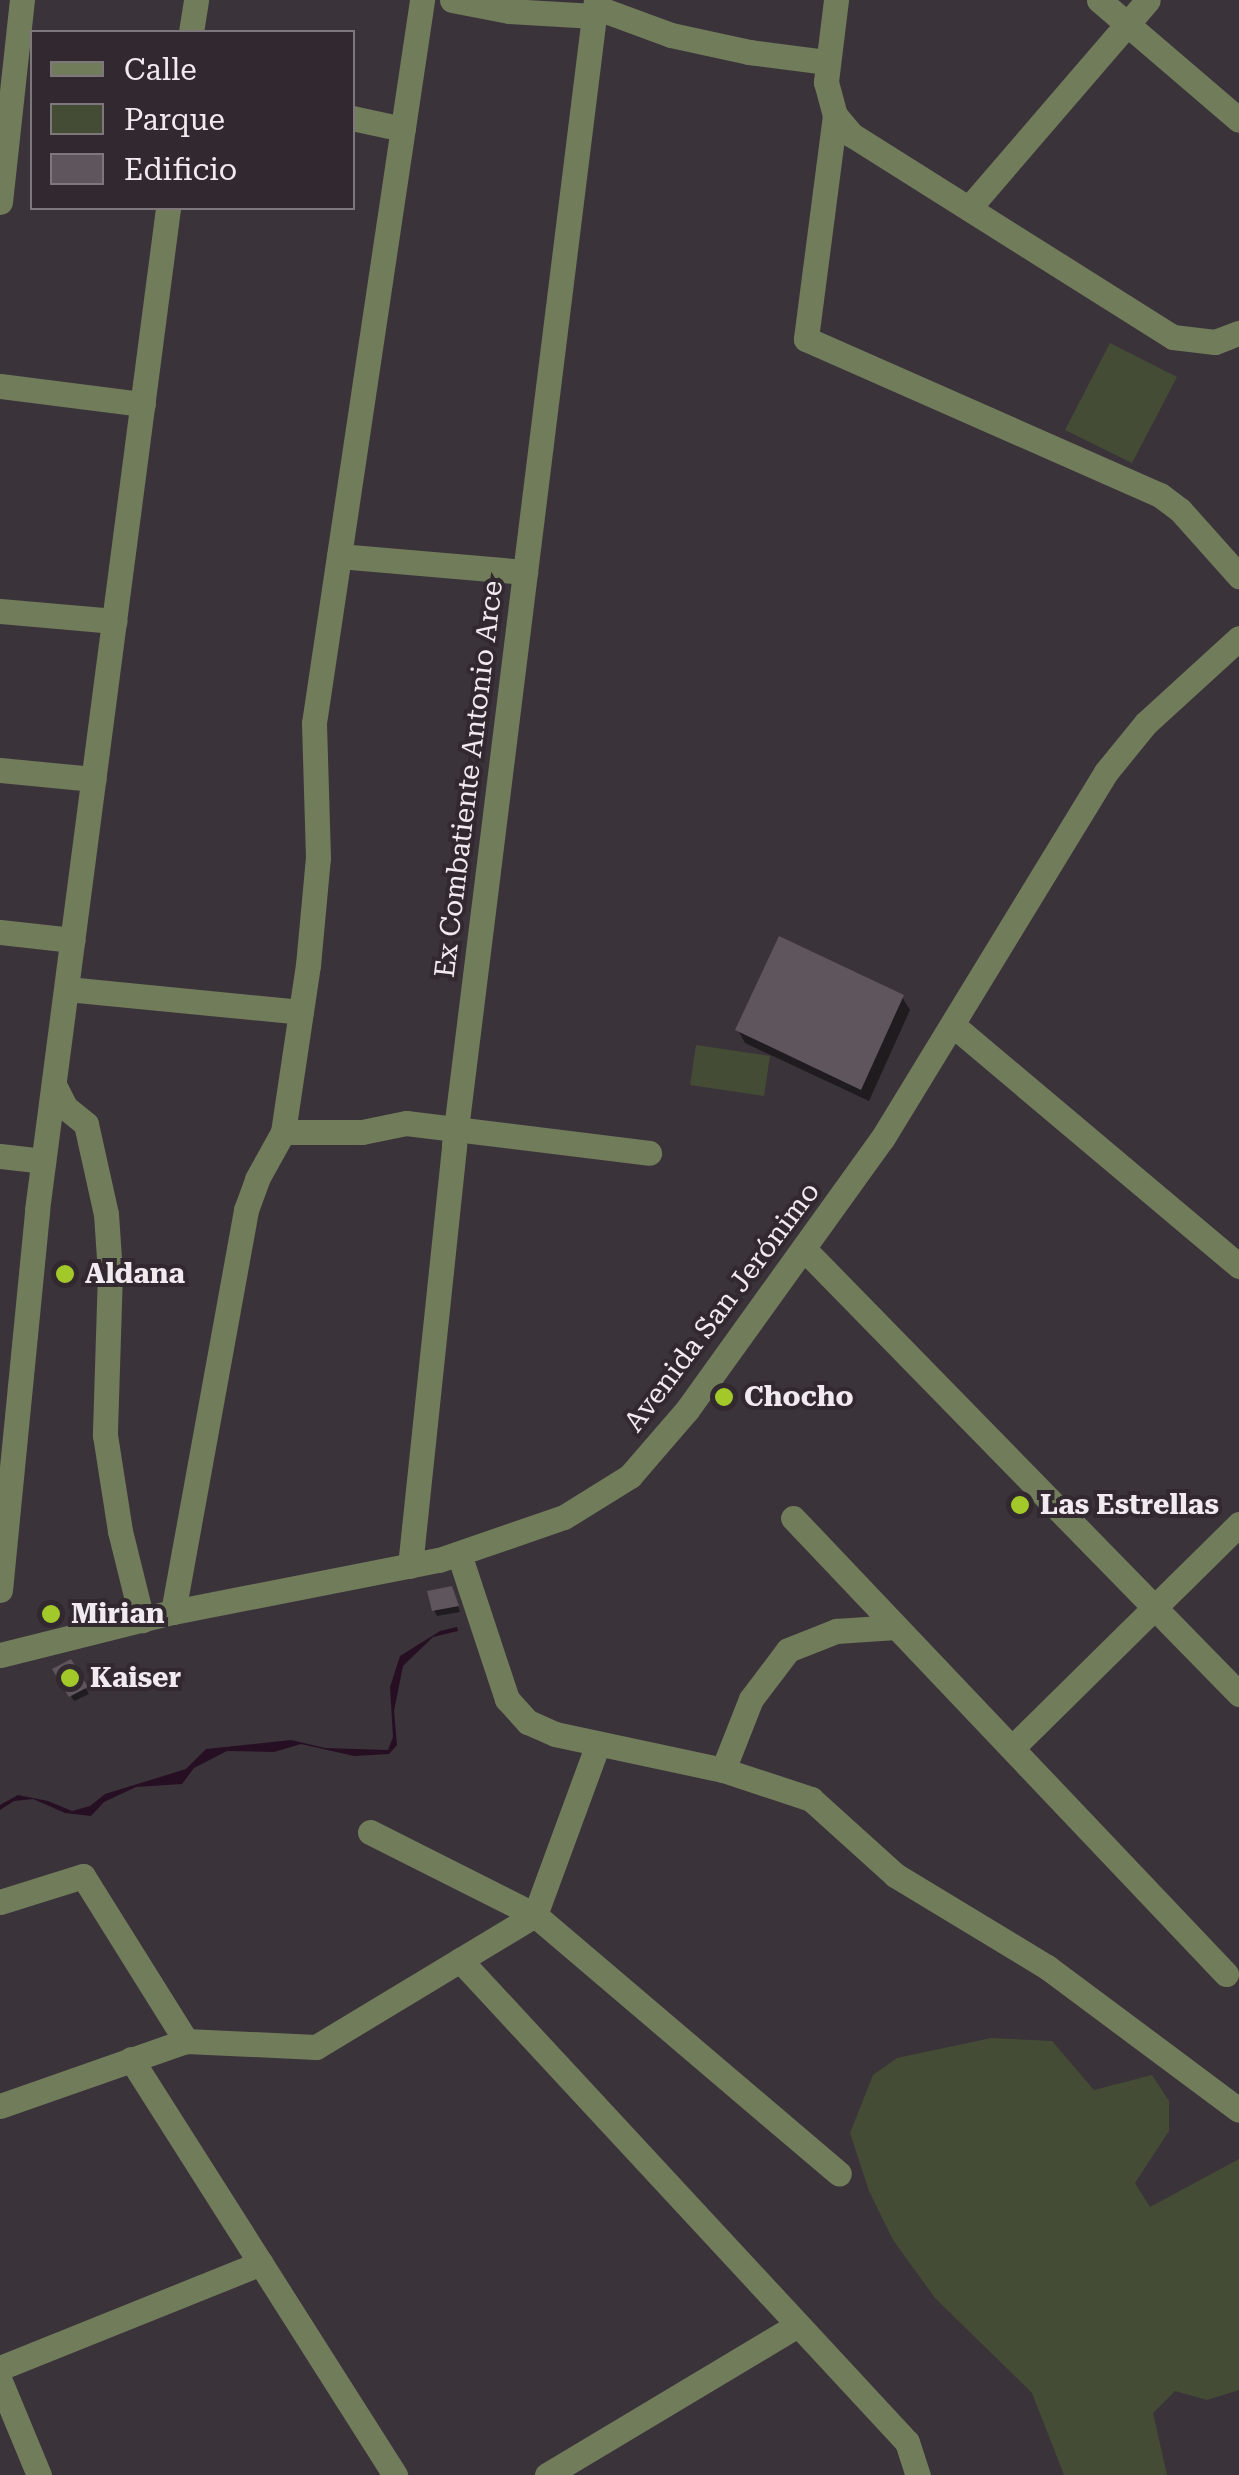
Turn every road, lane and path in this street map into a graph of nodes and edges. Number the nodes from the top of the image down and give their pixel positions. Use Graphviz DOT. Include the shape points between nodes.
graph roads {
  1 [pos="22,0"];
  2 [pos="196,0"];
  3 [pos="422,0"];
  4 [pos="452,0"];
  5 [pos="836,0"];
  6 [pos="1099,0"];
  7 [pos="1148,0"];
  8 [pos="595,8"];
  9 [pos="1128,25"];
  10 [pos="192,30"];
  11 [pos="827,62"];
  12 [pos="835,116"];
  13 [pos="5,118"];
  14 [pos="355,119"];
  15 [pos="1239,120"];
  16 [pos="403,128"];
  17 [pos="0,202"];
  18 [pos="969,208"];
  19 [pos="168,210"];
  20 [pos="1239,333"];
  21 [pos="0,386"];
  22 [pos="143,404"];
  23 [pos="339,556"];
  24 [pos="525,572"];
  25 [pos="1239,576"];
  26 [pos="0,612"];
  27 [pos="115,621"];
  28 [pos="1239,638"];
  29 [pos="0,770"];
  30 [pos="94,779"];
  31 [pos="0,932"];
  32 [pos="73,940"];
  33 [pos="67,989"];
  34 [pos="301,1012"];
  35 [pos="954,1026"];
  36 [pos="54,1085"];
  37 [pos="456,1129"];
  38 [pos="283,1132"];
  39 [pos="648,1153"];
  40 [pos="0,1156"];
  41 [pos="43,1161"];
  42 [pos="804,1250"];
  43 [pos="1239,1266"];
  44 [pos="8,1386"];
  45 [pos="793,1518"];
  46 [pos="1239,1524"];
  47 [pos="2,1533"];
  48 [pos="459,1554"];
  49 [pos="410,1566"];
  50 [pos="0,1590"];
  51 [pos="1155,1608"];
  52 [pos="173,1612"];
  53 [pos="142,1620"];
  54 [pos="896,1627"];
  55 [pos="0,1655"];
  56 [pos="1239,1694"];
  57 [pos="598,1744"];
  58 [pos="1012,1748"];
  59 [pos="723,1770"];
  60 [pos="370,1832"];
  61 [pos="0,1902"];
  62 [pos="535,1915"];
  63 [pos="460,1960"];
  64 [pos="1226,1974"];
  65 [pos="186,2041"];
  66 [pos="131,2058"];
  67 [pos="0,2106"];
  68 [pos="1239,2110"];
  69 [pos="840,2174"];
  70 [pos="261,2263"];
  71 [pos="798,2325"];
  72 [pos="0,2368"];
  73 [pos="0,2381"];
  74 [pos="38,2475"];
  75 [pos="395,2475"];
  76 [pos="547,2475"];
  77 [pos="918,2475"];
  1 -- 13 [label="street"];
  2 -- 10 [label="street"];
  3 -- 16 [label="street"];
  4 -- 8 [label="street" via="509,12"];
  5 -- 11 [label="street"];
  6 -- 9 [label="street"];
  7 -- 9 [label="street"];
  8 -- 11 [label="street" via="672,35"];
  8 -- 24 [label="street, Ex Combatiente Antonio Arce"];
  9 -- 15 [label="street"];
  9 -- 18 [label="street"];
  11 -- 12 [label="street"];
  12 -- 18 [label="street" via="852,134"];
  12 -- 25 [label="street" via="806,339 1160,495"];
  13 -- 17 [label="street"];
  14 -- 16 [label="street"];
  16 -- 23 [label="street"];
  18 -- 20 [label="street" via="1173,337 1215,342"];
  19 -- 22 [label="street"];
  21 -- 22 [label="street"];
  22 -- 27 [label="street"];
  23 -- 24 [label="street"];
  23 -- 34 [label="street" via="314,724 318,858"];
  24 -- 37 [label="street, Ex Combatiente Antonio Arce"];
  26 -- 27 [label="street"];
  27 -- 30 [label="street"];
  28 -- 35 [label="street, Avenida San Jerónimo" via="1146,723 1106,772"];
  29 -- 30 [label="street"];
  30 -- 32 [label="street"];
  31 -- 32 [label="street"];
  32 -- 33 [label="street"];
  33 -- 34 [label="street"];
  33 -- 36 [label="street"];
  34 -- 38 [label="street"];
  35 -- 42 [label="street, Avenida San Jerónimo"];
  35 -- 43 [label="street"];
  36 -- 41 [label="street"];
  36 -- 53 [label="street" via="65,1107 86,1124 108,1228 105,1435"];
  37 -- 38 [label="street" via="406,1123 362,1132"];
  37 -- 39 [label="street"];
  37 -- 49 [label="street, Ex Combatiente Antonio Arce"];
  38 -- 52 [label="street" via="246,1210"];
  40 -- 41 [label="street"];
  41 -- 44 [label="street"];
  42 -- 48 [label="street, Avenida San Jerónimo" via="630,1476 564,1518"];
  42 -- 51 [label="street"];
  44 -- 47 [label="street"];
  45 -- 54 [label="street"];
  46 -- 51 [label="street"];
  47 -- 50 [label="street"];
  48 -- 49 [label="street, Avenida San Jerónimo"];
  48 -- 57 [label="street" via="508,1699 528,1722"];
  49 -- 52 [label="street, Avenida San Jerónimo"];
  51 -- 56 [label="street"];
  51 -- 58 [label="street"];
  52 -- 53 [label="street, Avenida San Jerónimo"];
  53 -- 55 [label="street, Avenida San Jerónimo"];
  54 -- 58 [label="street"];
  54 -- 59 [label="street" via="836,1632 788,1650 751,1699"];
  57 -- 59 [label="street"];
  57 -- 62 [label="street"];
  58 -- 64 [label="street"];
  59 -- 68 [label="street" via="811,1800 896,1875 1047,1967"];
  60 -- 62 [label="street"];
  61 -- 65 [label="street" via="83,1876"];
  62 -- 63 [label="street"];
  62 -- 69 [label="street"];
  63 -- 65 [label="street" via="316,2047"];
  63 -- 71 [label="street"];
  65 -- 66 [label="street"];
  66 -- 67 [label="street"];
  66 -- 70 [label="street"];
  70 -- 72 [label="street"];
  70 -- 75 [label="street"];
  71 -- 76 [label="street"];
  71 -- 77 [label="street" via="907,2442"];
  73 -- 74 [label="street"];
}
